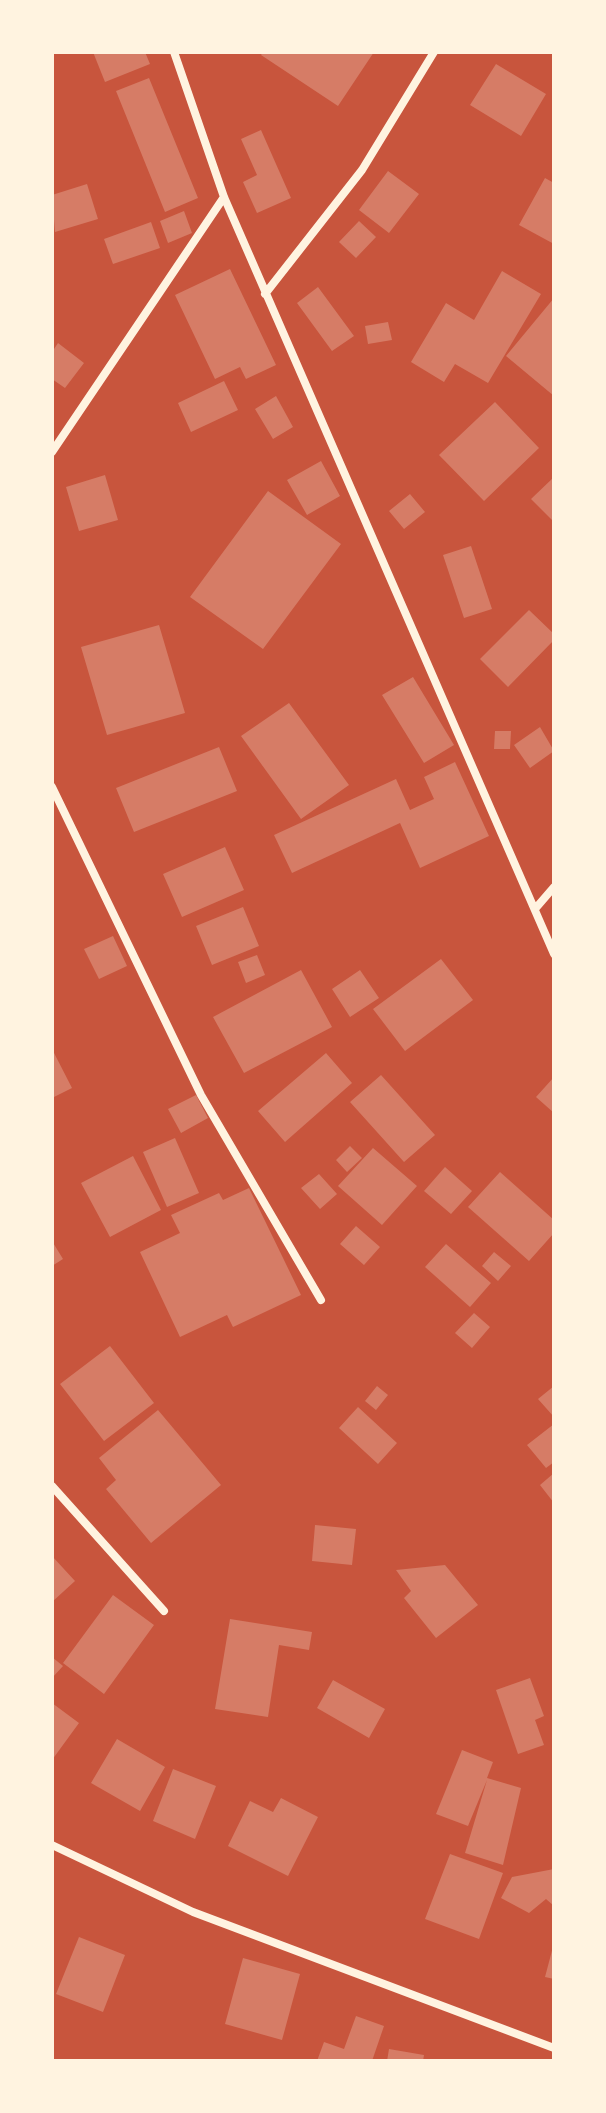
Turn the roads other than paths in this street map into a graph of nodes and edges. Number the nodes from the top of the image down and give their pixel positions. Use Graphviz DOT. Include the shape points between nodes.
graph roads {
  1 [pos="174,52"];
  2 [pos="434,52"];
  3 [pos="224,197"];
  4 [pos="265,294"];
  5 [pos="52,452"];
  6 [pos="52,787"];
  7 [pos="554,887"];
  8 [pos="535,909"];
  9 [pos="554,954"];
  10 [pos="321,1300"];
  11 [pos="52,1486"];
  12 [pos="164,1611"];
  13 [pos="52,1845"];
  14 [pos="554,2048"];
  1 -- 3 [label="street"];
  2 -- 4 [label="street" via="362,170"];
  3 -- 4 [label="street"];
  3 -- 5 [label="street"];
  4 -- 8 [label="street"];
  6 -- 10 [label="street" via="201,1095"];
  7 -- 8 [label="street"];
  8 -- 9 [label="street"];
  11 -- 12 [label="street"];
  13 -- 14 [label="street" via="193,1912"];
}
